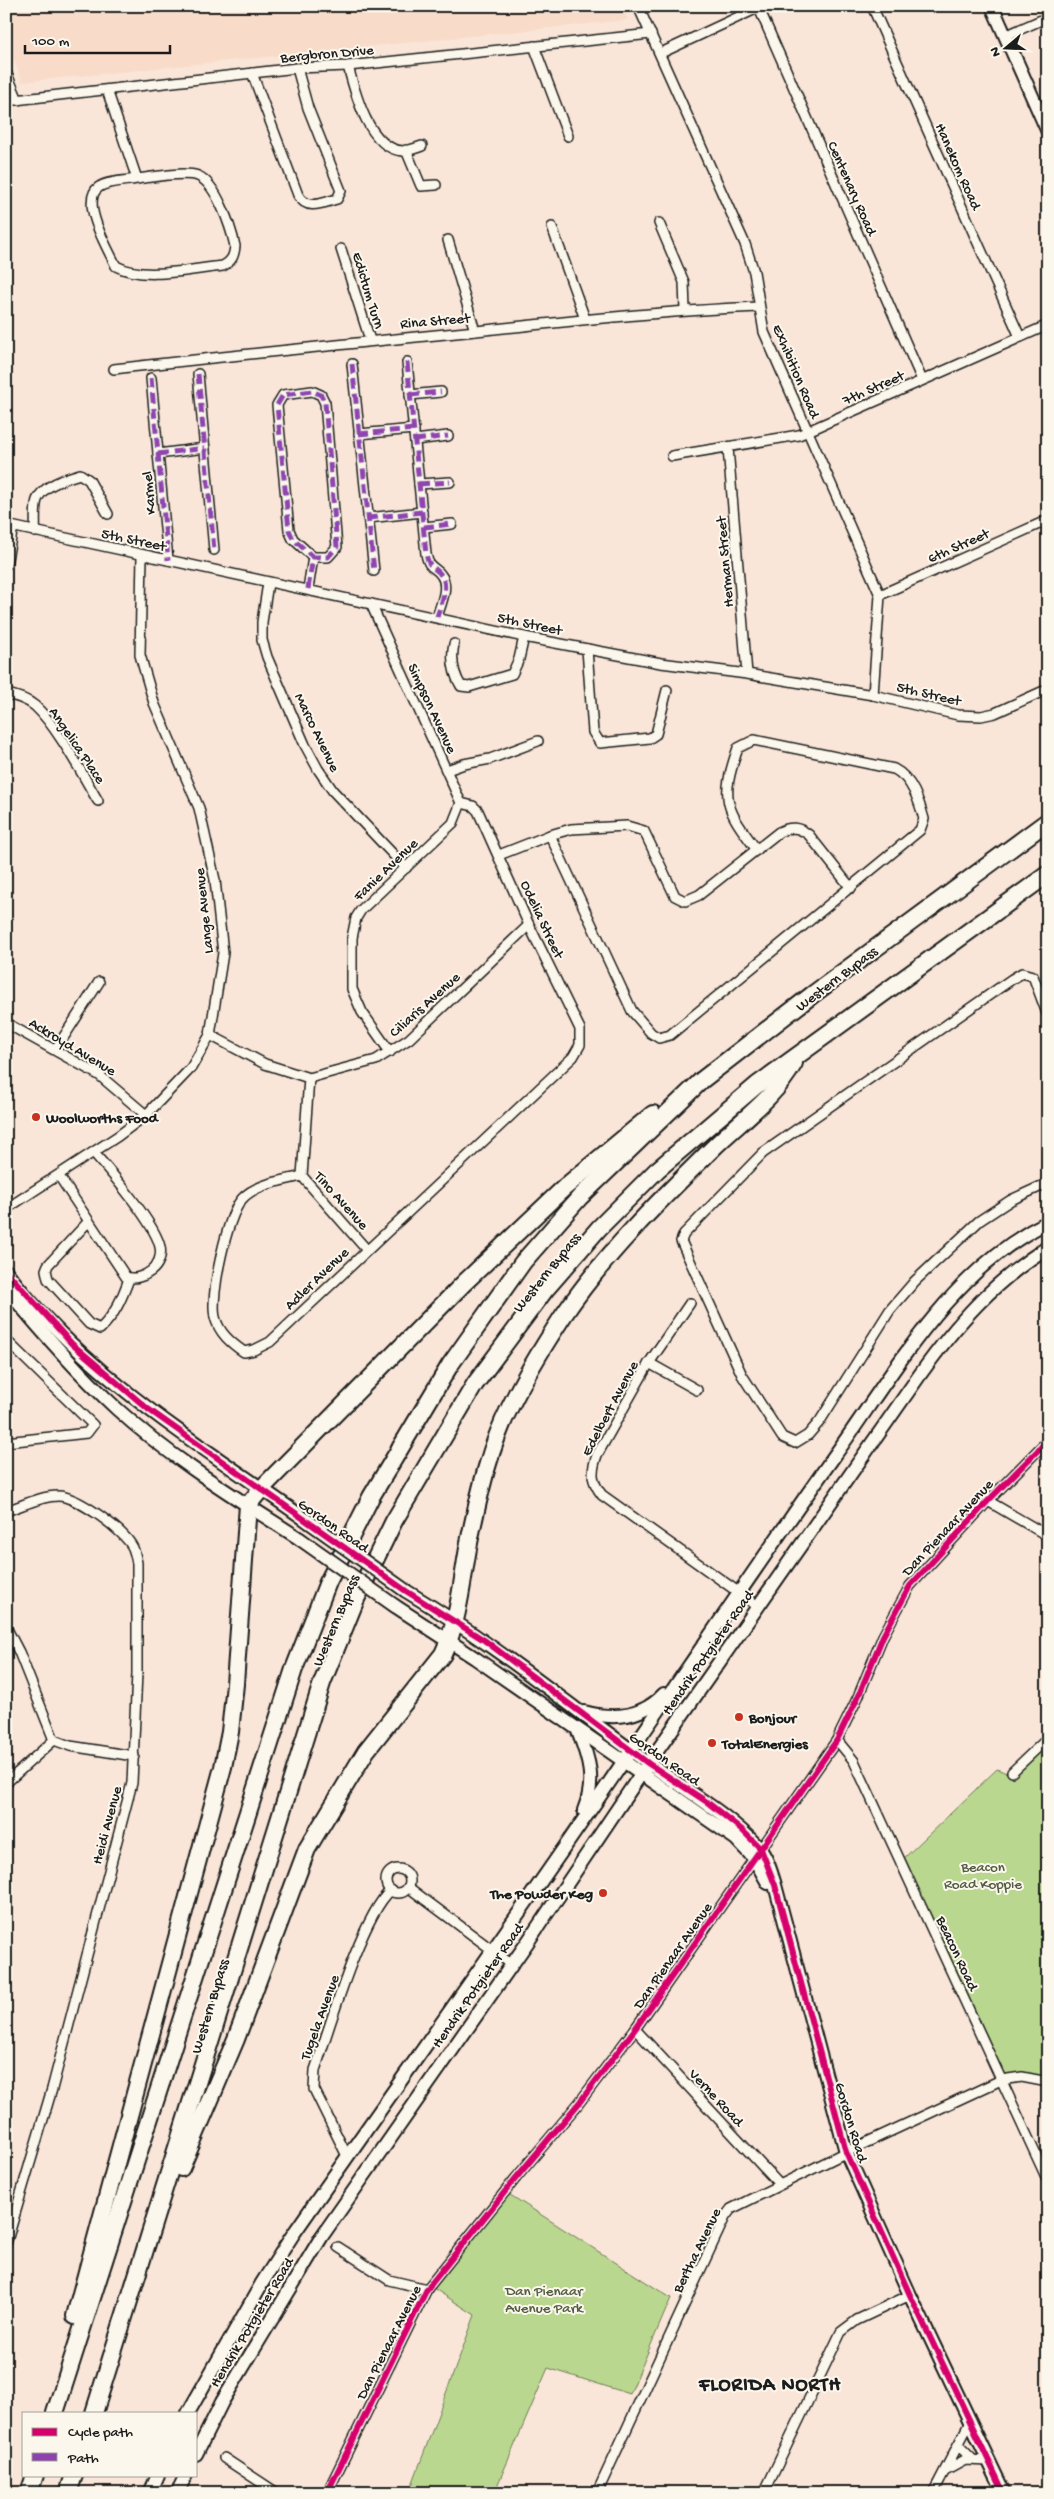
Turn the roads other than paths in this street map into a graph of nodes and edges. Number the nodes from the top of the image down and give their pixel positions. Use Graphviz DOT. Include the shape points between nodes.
graph roads {
  1 [pos="638,6"];
  2 [pos="872,6"];
  3 [pos="992,6"];
  4 [pos="760,7"];
  5 [pos="1048,17"];
  6 [pos="651,34"];
  7 [pos="1005,36"];
  8 [pos="534,46"];
  9 [pos="661,53"];
  10 [pos="348,66"];
  11 [pos="297,68"];
  12 [pos="6,72"];
  13 [pos="252,73"];
  14 [pos="107,90"];
  15 [pos="18,100"];
  16 [pos="6,101"];
  17 [pos="1048,132"];
  18 [pos="568,136"];
  19 [pos="422,146"];
  20 [pos="406,150"];
  21 [pos="137,179"];
  22 [pos="436,184"];
  23 [pos="659,223"];
  24 [pos="552,227"];
  25 [pos="448,240"];
  26 [pos="341,248"];
  27 [pos="759,307"];
  28 [pos="685,310"];
  29 [pos="585,319"];
  30 [pos="1048,325"];
  31 [pos="475,331"];
  32 [pos="1020,337"];
  33 [pos="370,340"];
  34 [pos="407,362"];
  35 [pos="352,364"];
  36 [pos="114,369"];
  37 [pos="198,374"];
  38 [pos="151,378"];
  39 [pos="922,380"];
  40 [pos="442,392"];
  41 [pos="410,395"];
  42 [pos="414,429"];
  43 [pos="808,432"];
  44 [pos="359,434"];
  45 [pos="448,436"];
  46 [pos="415,440"];
  47 [pos="205,448"];
  48 [pos="728,448"];
  49 [pos="158,454"];
  50 [pos="672,456"];
  51 [pos="450,482"];
  52 [pos="419,484"];
  53 [pos="422,512"];
  54 [pos="108,514"];
  55 [pos="368,518"];
  56 [pos="1048,520"];
  57 [pos="452,524"];
  58 [pos="10,526"];
  59 [pos="424,527"];
  60 [pos="35,532"];
  61 [pos="214,550"];
  62 [pos="142,555"];
  63 [pos="312,557"];
  64 [pos="168,560"];
  65 [pos="6,565"];
  66 [pos="374,571"];
  67 [pos="268,583"];
  68 [pos="308,589"];
  69 [pos="880,596"];
  70 [pos="371,604"];
  71 [pos="437,617"];
  72 [pos="524,637"];
  73 [pos="454,644"];
  74 [pos="587,649"];
  75 [pos="747,674"];
  76 [pos="1048,689"];
  77 [pos="667,690"];
  78 [pos="6,694"];
  79 [pos="873,695"];
  80 [pos="538,741"];
  81 [pos="447,770"];
  82 [pos="98,800"];
  83 [pos="461,803"];
  84 [pos="1048,820"];
  85 [pos="550,835"];
  86 [pos="757,850"];
  87 [pos="500,855"];
  88 [pos="406,868"];
  89 [pos="1048,874"];
  90 [pos="850,888"];
  91 [pos="529,925"];
  92 [pos="99,982"];
  93 [pos="1048,1016"];
  94 [pos="6,1023"];
  95 [pos="210,1035"];
  96 [pos="56,1049"];
  97 [pos="390,1052"];
  98 [pos="798,1056"];
  99 [pos="573,1057"];
  100 [pos="309,1078"];
  101 [pos="702,1080"];
  102 [pos="146,1115"];
  103 [pos="94,1153"];
  104 [pos="59,1176"];
  105 [pos="302,1176"];
  106 [pos="1048,1183"];
  107 [pos="6,1209"];
  108 [pos="88,1222"];
  109 [pos="1048,1222"];
  110 [pos="1048,1247"];
  111 [pos="366,1249"];
  112 [pos="6,1271"];
  113 [pos="129,1278"];
  114 [pos="6,1288"];
  115 [pos="690,1302"];
  116 [pos="6,1340"];
  117 [pos="649,1363"];
  118 [pos="696,1390"];
  119 [pos="1048,1440"];
  120 [pos="6,1442"];
  121 [pos="262,1488"];
  122 [pos="988,1500"];
  123 [pos="248,1505"];
  124 [pos="6,1511"];
  125 [pos="1048,1536"];
  126 [pos="740,1592"];
  127 [pos="759,1607"];
  128 [pos="456,1621"];
  129 [pos="6,1627"];
  130 [pos="449,1640"];
  131 [pos="690,1664"];
  132 [pos="579,1711"];
  133 [pos="578,1731"];
  134 [pos="1048,1738"];
  135 [pos="54,1740"];
  136 [pos="837,1740"];
  137 [pos="134,1756"];
  138 [pos="628,1756"];
  139 [pos="645,1769"];
  140 [pos="1012,1772"];
  141 [pos="6,1783"];
  142 [pos="566,1845"];
  143 [pos="757,1854"];
  144 [pos="408,1887"];
  145 [pos="391,1890"];
  146 [pos="492,1948"];
  147 [pos="511,1964"];
  148 [pos="636,2029"];
  149 [pos="1002,2080"];
  150 [pos="1048,2082"];
  151 [pos="846,2152"];
  152 [pos="348,2156"];
  153 [pos="1048,2181"];
  154 [pos="779,2184"];
  155 [pos="6,2244"];
  156 [pos="338,2247"];
  157 [pos="144,2256"];
  158 [pos="427,2289"];
  159 [pos="910,2295"];
  160 [pos="50,2412"];
  161 [pos="55,2412"];
  162 [pos="94,2412"];
  163 [pos="189,2412"];
  164 [pos="970,2422"];
  165 [pos="958,2445"];
  166 [pos="198,2450"];
  167 [pos="224,2458"];
  168 [pos="972,2459"];
  169 [pos="989,2461"];
  170 [pos="942,2473"];
  171 [pos="74,2476"];
  172 [pos="158,2476"];
  173 [pos="186,2476"];
  174 [pos="68,2493"];
  175 [pos="150,2493"];
  176 [pos="178,2493"];
  177 [pos="277,2493"];
  178 [pos="327,2493"];
  179 [pos="597,2493"];
  180 [pos="764,2493"];
  181 [pos="933,2493"];
  182 [pos="1004,2493"];
  1 -- 6 [label="street, Exhibition Road"];
  2 -- 32 [label="street, Hanekom Road"];
  3 -- 7 [label="main road"];
  4 -- 9 [label="street"];
  4 -- 39 [label="street, Centenary Road"];
  5 -- 7 [label="street"];
  6 -- 8 [label="street, Bergbron Drive"];
  6 -- 9 [label="street, Exhibition Road"];
  7 -- 17 [label="main road"];
  8 -- 10 [label="street, Bergbron Drive"];
  8 -- 18 [label="street"];
  9 -- 27 [label="street, Exhibition Road" via="745,244 754,272"];
  10 -- 11 [label="street, Bergbron Drive"];
  10 -- 20 [label="street" via="372,132 384,145"];
  11 -- 13 [label="street, Bergbron Drive"];
  11 -- 13 [label="street" via="308,108 341,192 337,199 313,206 298,195"];
  12 -- 15 [label="street"];
  13 -- 14 [label="street, Bergbron Drive"];
  14 -- 15 [label="street, Bergbron Drive"];
  14 -- 21 [label="street"];
  15 -- 16 [label="street, Bergbron Drive"];
  19 -- 20 [label="street"];
  20 -- 22 [label="street" via="420,186"];
  21 -- 21 [label="street" via="186,174 199,176 207,182 214,190 232,236 234,255 230,262 223,266 132,274 116,266 92,212 91,200 101,186"];
  23 -- 28 [label="street" via="684,282"];
  24 -- 29 [label="street"];
  25 -- 31 [label="street"];
  26 -- 33 [label="street, Edictum Turn"];
  27 -- 28 [label="street, Rina Street"];
  27 -- 43 [label="street, Exhibition Road" via="764,332"];
  28 -- 29 [label="street, Rina Street"];
  29 -- 31 [label="street, Rina Street"];
  30 -- 32 [label="street, 7th Street"];
  31 -- 33 [label="street, Rina Street"];
  32 -- 39 [label="street, 7th Street"];
  33 -- 36 [label="street, Rina Street"];
  34 -- 41 [label="street"];
  35 -- 44 [label="street"];
  37 -- 47 [label="street"];
  38 -- 49 [label="street, Karmel"];
  39 -- 43 [label="street, 7th Street"];
  40 -- 41 [label="street"];
  41 -- 42 [label="street"];
  42 -- 44 [label="street"];
  42 -- 46 [label="street"];
  43 -- 48 [label="street, 7th Street"];
  43 -- 69 [label="street, Exhibition Road"];
  44 -- 55 [label="street"];
  45 -- 46 [label="street"];
  46 -- 52 [label="street"];
  47 -- 49 [label="street, Karmel"];
  47 -- 61 [label="street"];
  48 -- 50 [label="street, 7th Street"];
  48 -- 75 [label="street, Herman Street"];
  49 -- 64 [label="street, Karmel"];
  51 -- 52 [label="street"];
  52 -- 53 [label="street"];
  53 -- 55 [label="street"];
  53 -- 59 [label="street"];
  54 -- 60 [label="street" via="90,480 80,474 42,492 37,501"];
  55 -- 66 [label="street"];
  56 -- 69 [label="street, 6th Street"];
  57 -- 59 [label="street"];
  58 -- 60 [label="street, 5th Street"];
  58 -- 65 [label="street"];
  59 -- 71 [label="street" via="427,560 431,568 440,574 444,584"];
  60 -- 62 [label="street, 5th Street"];
  62 -- 64 [label="street, 5th Street"];
  62 -- 95 [label="street, Lange Avenue" via="140,655 154,703 199,808 214,880 223,953"];
  63 -- 63 [label="street" via="328,557 337,547 325,403 321,395 312,391 283,396 277,405 289,530 293,539"];
  63 -- 68 [label="street"];
  64 -- 67 [label="street, 5th Street"];
  67 -- 68 [label="street, 5th Street"];
  67 -- 88 [label="street, Marco Avenue" via="262,640 306,745 333,791"];
  68 -- 70 [label="street, 5th Street"];
  69 -- 79 [label="street, Exhibition Road"];
  70 -- 71 [label="street, 5th Street"];
  70 -- 81 [label="street, Simpson Avenue"];
  71 -- 72 [label="street, 5th Street"];
  72 -- 73 [label="street" via="512,674 469,687 458,682 453,661"];
  72 -- 74 [label="street, 5th Street"];
  74 -- 75 [label="street, 5th Street"];
  74 -- 77 [label="street" via="593,732 600,743 650,738 656,734"];
  75 -- 79 [label="street, 5th Street"];
  76 -- 79 [label="street, 5th Street" via="995,713 974,716"];
  78 -- 82 [label="street, Angelica Place" via="17,696 35,707"];
  80 -- 81 [label="street" via="490,759"];
  81 -- 83 [label="street, Simpson Avenue"];
  83 -- 87 [label="street, Odelia Street" via="478,811"];
  83 -- 88 [label="street, Fanie Avenue" via="453,823"];
  84 -- 101 [label="highway, Western Bypass" via="812,994"];
  85 -- 86 [label="street" via="571,829 639,828 647,836 675,896 685,901 699,895"];
  85 -- 87 [label="street"];
  85 -- 90 [label="street" via="632,1012 659,1038 670,1035"];
  86 -- 90 [label="street" via="786,828 801,829 809,834"];
  86 -- 90 [label="street" via="727,806 734,758 742,744 762,741 886,766 900,772 911,786 921,808 923,825"];
  87 -- 91 [label="street, Odelia Street"];
  88 -- 97 [label="street, Fanie Avenue" via="361,910 352,938 352,989 356,1001"];
  89 -- 98 [label="highway, Western Bypass"];
  91 -- 97 [label="street, Ciliaris Avenue" via="409,1039"];
  91 -- 99 [label="street, Odelia Street" via="580,1029 580,1045"];
  92 -- 96 [label="street"];
  93 -- 106 [label="street" via="1033,976 1022,973 1012,978 763,1153 684,1234 681,1241 742,1375 782,1437 795,1443 808,1435 820,1421 890,1310 915,1281 979,1221 1011,1200"];
  94 -- 96 [label="street, Ackroyd Avenue"];
  95 -- 100 [label="street" via="265,1064"];
  95 -- 102 [label="street, Lange Avenue" via="191,1068"];
  96 -- 102 [label="street, Ackroyd Avenue" via="99,1075"];
  97 -- 100 [label="street, Ciliaris Avenue" via="369,1062"];
  98 -- 128 [label="highway" via="785,1078 761,1105 712,1149 606,1259 540,1353 509,1408 487,1469 470,1535"];
  98 -- 157 [label="highway, Western Bypass" via="757,1085 657,1170 599,1228 545,1290 475,1384 394,1521 356,1599 322,1683"];
  99 -- 111 [label="street, Adler Avenue"];
  100 -- 105 [label="street, Tino Avenue"];
  101 -- 121 [label="highway" via="676,1096 565,1187 464,1283"];
  101 -- 161 [label="highway, Western Bypass" via="580,1197 524,1262 450,1365 371,1497 328,1582 291,1678"];
  102 -- 103 [label="street, Lange Avenue"];
  103 -- 104 [label="street, Lange Avenue"];
  103 -- 113 [label="street" via="140,1211 160,1248 158,1264 153,1270 140,1277"];
  104 -- 107 [label="street, Lange Avenue"];
  104 -- 108 [label="street"];
  105 -- 111 [label="street, Tino Avenue"];
  105 -- 111 [label="street, Adler Avenue" via="256,1189 242,1199 235,1210 220,1259 215,1304 215,1316 226,1338 244,1352 270,1342"];
  108 -- 113 [label="street"];
  108 -- 113 [label="street" via="48,1264 48,1279 89,1324 100,1329 122,1299"];
  109 -- 126 [label="main road, Hendrik Potgieter Road" via="987,1263 939,1308"];
  110 -- 127 [label="main road, Hendrik Potgieter Road" via="1001,1280 946,1338"];
  112 -- 121 [label="main road, Gordon Road" via="46,1318 110,1378 167,1423"];
  114 -- 123 [label="main road, Gordon Road" via="58,1349 118,1410"];
  115 -- 117 [label="street, Edelbert Avenue"];
  116 -- 120 [label="street" via="93,1425 87,1433"];
  117 -- 118 [label="street"];
  117 -- 126 [label="street, Edelbert Avenue" via="597,1455 592,1469 594,1482 602,1495"];
  119 -- 122 [label="street, Dan Pienaar Avenue"];
  121 -- 123 [label="highway"];
  121 -- 128 [label="main road, Gordon Road, bridge" via="406,1591"];
  122 -- 125 [label="street"];
  122 -- 136 [label="street, Dan Pienaar Avenue" via="902,1598"];
  123 -- 130 [label="main road, Gordon Road, bridge"];
  123 -- 160 [label="highway" via="235,1684 223,1766"];
  124 -- 137 [label="street, Heidi Avenue" via="48,1498 66,1497 104,1520 133,1547 137,1563"];
  126 -- 127 [label="street, Edelbert Avenue"];
  126 -- 131 [label="main road, Hendrik Potgieter Road"];
  127 -- 139 [label="main road, Hendrik Potgieter Road"];
  128 -- 130 [label="highway"];
  128 -- 132 [label="main road, Gordon Road"];
  129 -- 135 [label="street"];
  130 -- 133 [label="main road, Gordon Road"];
  130 -- 157 [label="highway" via="443,1654 366,1751 307,1849 236,2039"];
  131 -- 132 [label="main road" via="661,1696 641,1711 616,1717"];
  131 -- 138 [label="main road, Hendrik Potgieter Road"];
  132 -- 138 [label="main road, Gordon Road"];
  133 -- 138 [label="main road, Gordon Road"];
  133 -- 142 [label="main road" via="588,1757 592,1782 590,1796"];
  134 -- 140 [label="street"];
  135 -- 137 [label="street" via="70,1746"];
  135 -- 141 [label="street"];
  136 -- 143 [label="street, Dan Pienaar Avenue"];
  136 -- 149 [label="street, Beacon Road" via="854,1761"];
  137 -- 155 [label="street, Heidi Avenue" via="132,1782 52,2089"];
  138 -- 139 [label="main road, Gordon Road"];
  138 -- 142 [label="main road, Hendrik Potgieter Road"];
  139 -- 143 [label="main road, Gordon Road"];
  139 -- 147 [label="main road, Hendrik Potgieter Road"];
  142 -- 146 [label="main road, Hendrik Potgieter Road"];
  143 -- 148 [label="street, Dan Pienaar Avenue"];
  143 -- 151 [label="main road, Gordon Road" via="775,1885"];
  144 -- 145 [label="street" via="400,1892"];
  144 -- 145 [label="street, Tugela Avenue" via="408,1874 396,1869 386,1878"];
  144 -- 146 [label="street, Tugela Avenue"];
  145 -- 152 [label="street, Tugela Avenue" via="376,1909 357,1952 314,2070 314,2089"];
  146 -- 147 [label="street, Tugela Avenue"];
  146 -- 152 [label="main road, Hendrik Potgieter Road"];
  147 -- 166 [label="main road, Hendrik Potgieter Road" via="322,2236 222,2402"];
  148 -- 154 [label="street, Verne Road"];
  148 -- 158 [label="street, Dan Pienaar Avenue"];
  149 -- 150 [label="street, Bertha Avenue" via="1022,2077"];
  149 -- 151 [label="street, Bertha Avenue"];
  149 -- 153 [label="street, Beacon Road"];
  151 -- 154 [label="street, Bertha Avenue"];
  151 -- 159 [label="main road, Gordon Road"];
  152 -- 163 [label="main road, Hendrik Potgieter Road" via="262,2283"];
  154 -- 179 [label="street, Bertha Avenue" via="738,2204 725,2217"];
  156 -- 158 [label="street" via="389,2280"];
  157 -- 162 [label="highway, Western Bypass"];
  158 -- 178 [label="street, Dan Pienaar Avenue"];
  159 -- 164 [label="main road, Gordon Road"];
  159 -- 180 [label="street" via="857,2320 841,2332"];
  164 -- 165 [label="street"];
  164 -- 169 [label="main road, Gordon Road"];
  165 -- 168 [label="street"];
  165 -- 170 [label="street"];
  167 -- 177 [label="street"];
  168 -- 169 [label="street"];
  168 -- 170 [label="street" via="957,2463"];
  169 -- 182 [label="main road, Gordon Road"];
  170 -- 181 [label="street"];
  171 -- 174 [label="highway"];
  172 -- 175 [label="main road"];
  173 -- 176 [label="main road"];
}
